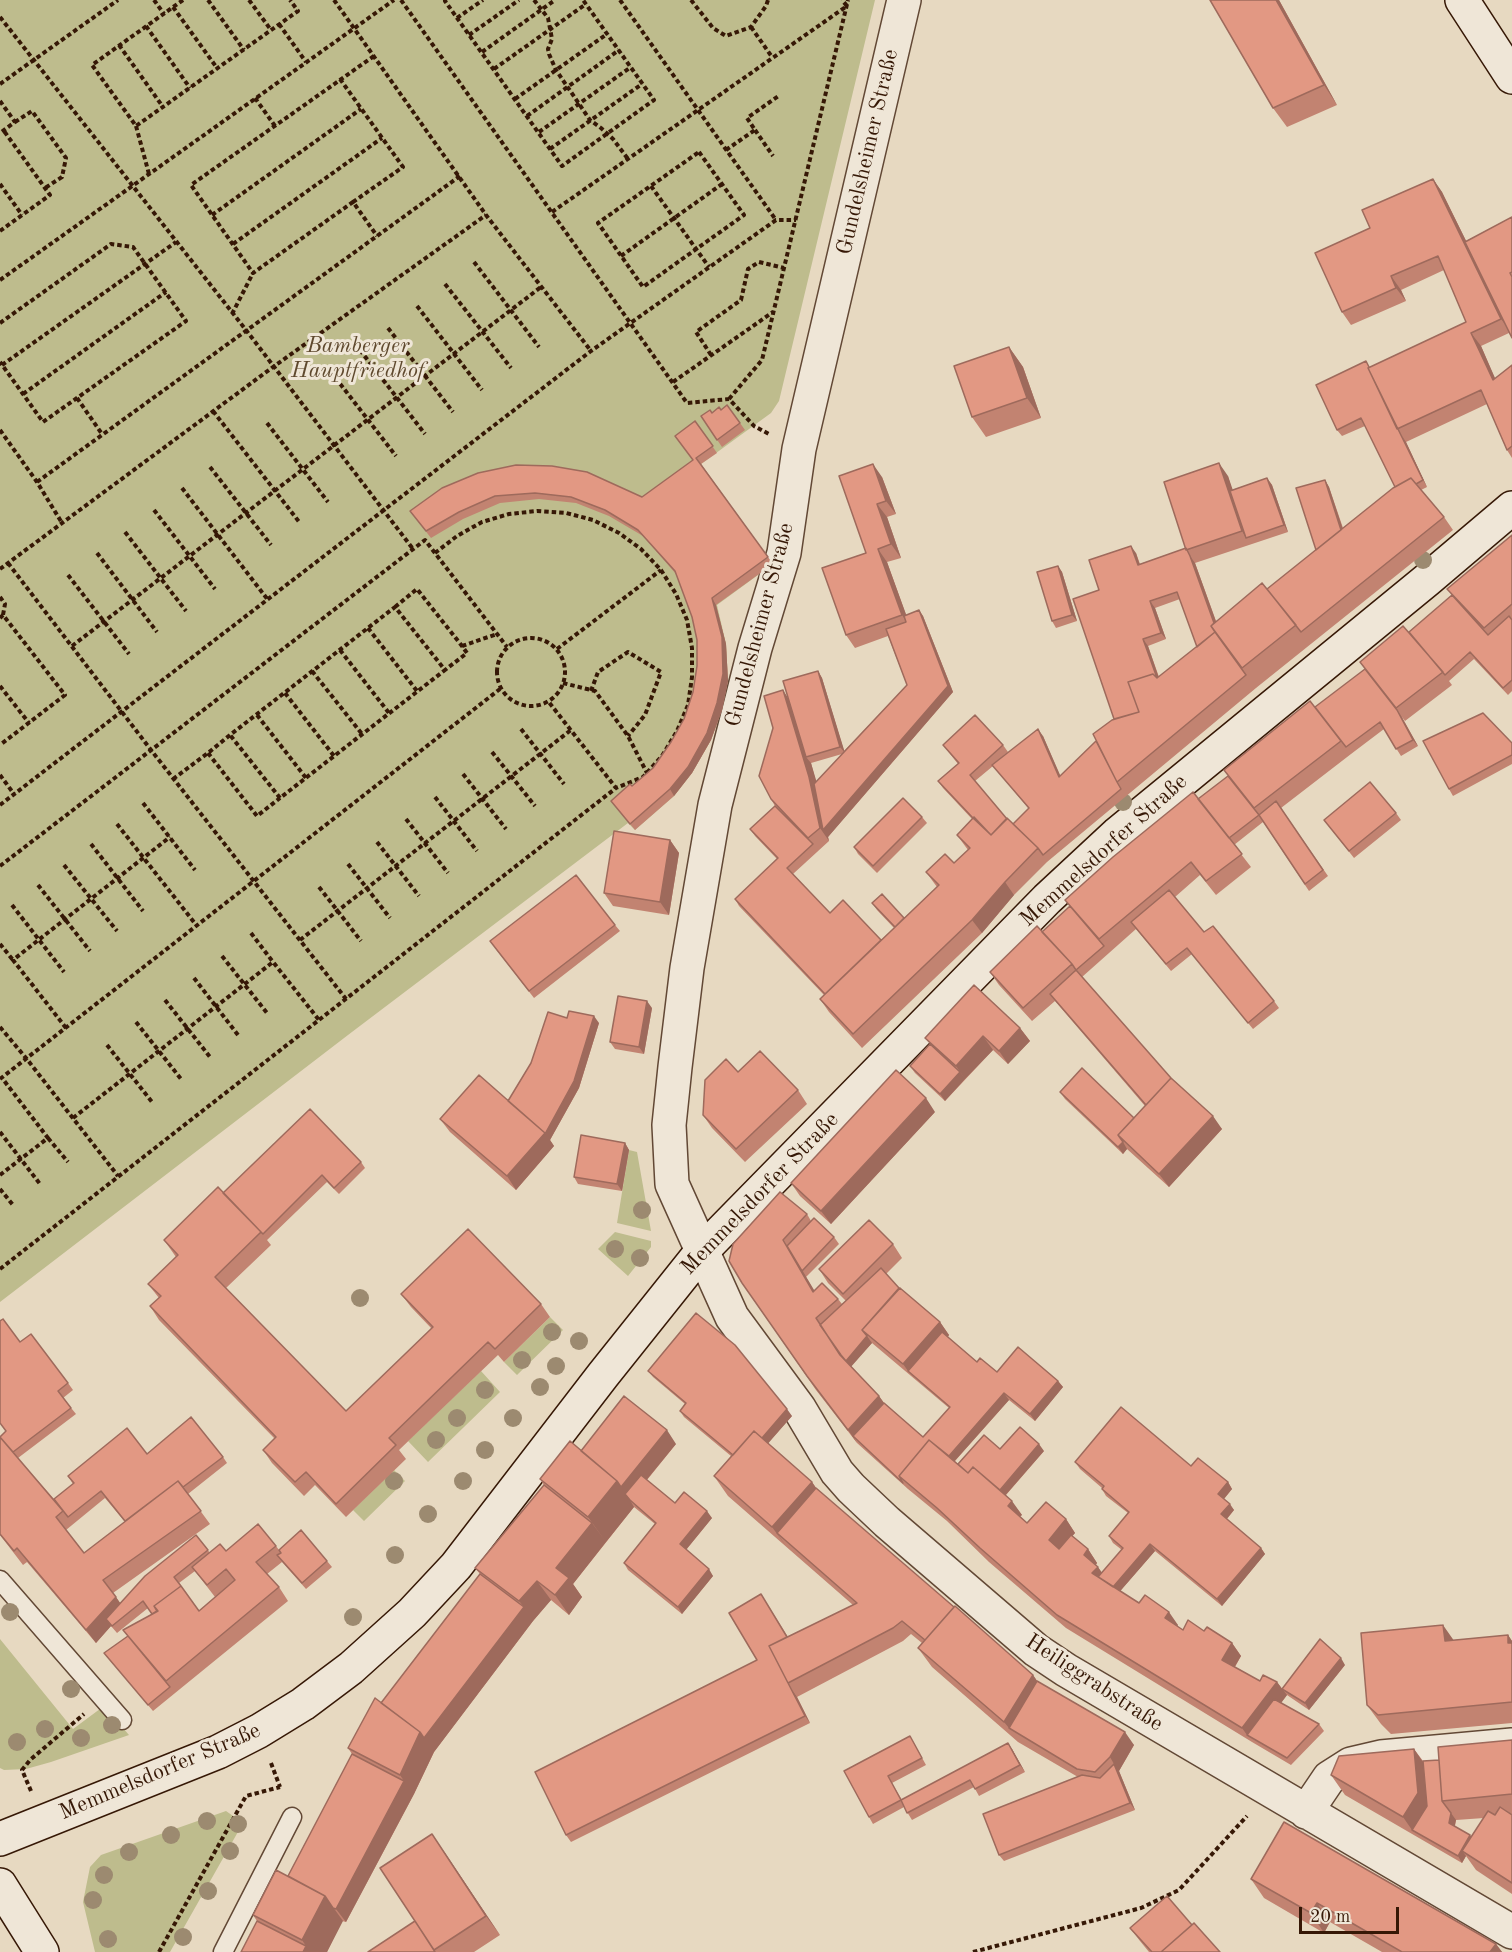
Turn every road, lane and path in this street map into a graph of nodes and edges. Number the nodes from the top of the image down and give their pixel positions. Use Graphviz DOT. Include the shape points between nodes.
graph roads {
  1 [pos="118,0"];
  2 [pos="154,0"];
  3 [pos="183,0"];
  4 [pos="208,0"];
  5 [pos="249,0"];
  6 [pos="290,0"];
  7 [pos="334,0"];
  8 [pos="394,0"];
  9 [pos="401,0"];
  10 [pos="447,0"];
  11 [pos="483,0"];
  12 [pos="519,0"];
  13 [pos="534,0"];
  14 [pos="555,0"];
  15 [pos="620,0"];
  16 [pos="691,0"];
  17 [pos="768,0"];
  18 [pos="842,0"];
  19 [pos="848,0"];
  20 [pos="904,0"];
  21 [pos="1462,0"];
  22 [pos="584,2"];
  23 [pos="847,6"];
  24 [pos="173,8"];
  25 [pos="542,9"];
  26 [pos="164,14"];
  27 [pos="0,17"];
  28 [pos="457,18"];
  29 [pos="279,24"];
  30 [pos="146,26"];
  31 [pos="751,27"];
  32 [pos="354,28"];
  33 [pos="550,29"];
  34 [pos="271,30"];
  35 [pos="607,34"];
  36 [pos="470,35"];
  37 [pos="119,45"];
  38 [pos="244,50"];
  39 [pos="619,50"];
  40 [pos="482,52"];
  41 [pos="374,56"];
  42 [pos="772,57"];
  43 [pos="34,60"];
  44 [pos="306,62"];
  45 [pos="631,67"];
  46 [pos="217,68"];
  47 [pos="494,69"];
  48 [pos="556,70"];
  49 [pos="1512,77"];
  50 [pos="340,80"];
  51 [pos="0,84"];
  52 [pos="642,84"];
  53 [pos="567,87"];
  54 [pos="190,88"];
  55 [pos="780,95"];
  56 [pos="255,98"];
  57 [pos="515,99"];
  58 [pos="0,101"];
  59 [pos="578,104"];
  60 [pos="163,107"];
  61 [pos="361,109"];
  62 [pos="698,110"];
  63 [pos="527,116"];
  64 [pos="590,120"];
  65 [pos="15,122"];
  66 [pos="136,126"];
  67 [pos="275,126"];
  68 [pos="755,130"];
  69 [pos="2,132"];
  70 [pos="539,132"];
  71 [pos="607,133"];
  72 [pos="382,138"];
  73 [pos="550,149"];
  74 [pos="726,150"];
  75 [pos="773,156"];
  76 [pos="628,159"];
  77 [pos="149,174"];
  78 [pos="460,176"];
  79 [pos="0,184"];
  80 [pos="722,184"];
  81 [pos="132,186"];
  82 [pos="651,186"];
  83 [pos="45,188"];
  84 [pos="353,202"];
  85 [pos="552,212"];
  86 [pos="22,215"];
  87 [pos="212,215"];
  88 [pos="486,215"];
  89 [pos="674,218"];
  90 [pos="776,220"];
  91 [pos="796,220"];
  92 [pos="0,231"];
  93 [pos="377,236"];
  94 [pos="176,242"];
  95 [pos="232,244"];
  96 [pos="696,249"];
  97 [pos="621,256"];
  98 [pos="474,262"];
  99 [pos="145,263"];
  100 [pos="709,267"];
  101 [pos="784,268"];
  102 [pos="254,273"];
  103 [pos="0,280"];
  104 [pos="446,284"];
  105 [pos="541,287"];
  106 [pos="166,292"];
  107 [pos="417,306"];
  108 [pos="511,310"];
  109 [pos="774,312"];
  110 [pos="232,314"];
  111 [pos="0,323"];
  112 [pos="630,323"];
  113 [pos="388,328"];
  114 [pos="246,330"];
  115 [pos="482,331"];
  116 [pos="539,346"];
  117 [pos="360,350"];
  118 [pos="591,351"];
  119 [pos="454,354"];
  120 [pos="711,355"];
  121 [pos="1,363"];
  122 [pos="273,367"];
  123 [pos="510,368"];
  124 [pos="332,372"];
  125 [pos="425,375"];
  126 [pos="673,382"];
  127 [pos="482,390"];
  128 [pos="23,394"];
  129 [pos="77,398"];
  130 [pos="396,398"];
  131 [pos="729,399"];
  132 [pos="213,411"];
  133 [pos="453,412"];
  134 [pos="368,419"];
  135 [pos="267,423"];
  136 [pos="754,426"];
  137 [pos="0,430"];
  138 [pos="102,434"];
  139 [pos="425,434"];
  140 [pos="333,446"];
  141 [pos="396,456"];
  142 [pos="210,467"];
  143 [pos="303,469"];
  144 [pos="37,482"];
  145 [pos="182,488"];
  146 [pos="274,491"];
  147 [pos="328,502"];
  148 [pos="1512,508"];
  149 [pos="154,510"];
  150 [pos="384,511"];
  151 [pos="246,513"];
  152 [pos="62,523"];
  153 [pos="300,523"];
  154 [pos="125,532"];
  155 [pos="218,534"];
  156 [pos="271,545"];
  157 [pos="413,549"];
  158 [pos="97,553"];
  159 [pos="435,553"];
  160 [pos="189,556"];
  161 [pos="8,563"];
  162 [pos="0,569"];
  163 [pos="661,570"];
  164 [pos="69,575"];
  165 [pos="161,578"];
  166 [pos="215,589"];
  167 [pos="0,597"];
  168 [pos="132,600"];
  169 [pos="268,600"];
  170 [pos="395,607"];
  171 [pos="186,610"];
  172 [pos="2,616"];
  173 [pos="104,621"];
  174 [pos="368,628"];
  175 [pos="157,632"];
  176 [pos="497,634"];
  177 [pos="72,646"];
  178 [pos="462,646"];
  179 [pos="507,646"];
  180 [pos="557,649"];
  181 [pos="340,650"];
  182 [pos="129,654"];
  183 [pos="445,670"];
  184 [pos="312,671"];
  185 [pos="563,683"];
  186 [pos="0,686"];
  187 [pos="500,689"];
  188 [pos="591,691"];
  189 [pos="417,692"];
  190 [pos="285,693"];
  191 [pos="548,702"];
  192 [pos="123,711"];
  193 [pos="390,713"];
  194 [pos="257,715"];
  195 [pos="29,723"];
  196 [pos="521,729"];
  197 [pos="571,730"];
  198 [pos="230,735"];
  199 [pos="362,735"];
  200 [pos="628,736"];
  201 [pos="0,745"];
  202 [pos="151,750"];
  203 [pos="492,752"];
  204 [pos="208,753"];
  205 [pos="540,753"];
  206 [pos="334,756"];
  207 [pos="646,773"];
  208 [pos="463,774"];
  209 [pos="0,775"];
  210 [pos="511,776"];
  211 [pos="307,778"];
  212 [pos="174,779"];
  213 [pos="564,784"];
  214 [pos="616,788"];
  215 [pos="15,794"];
  216 [pos="435,797"];
  217 [pos="280,798"];
  218 [pos="482,798"];
  219 [pos="143,803"];
  220 [pos="0,806"];
  221 [pos="535,806"];
  222 [pos="406,819"];
  223 [pos="453,821"];
  224 [pos="117,824"];
  225 [pos="506,829"];
  226 [pos="170,837"];
  227 [pos="377,842"];
  228 [pos="424,843"];
  229 [pos="91,844"];
  230 [pos="477,851"];
  231 [pos="144,858"];
  232 [pos="348,864"];
  233 [pos="64,865"];
  234 [pos="0,866"];
  235 [pos="396,866"];
  236 [pos="195,870"];
  237 [pos="448,873"];
  238 [pos="118,879"];
  239 [pos="254,882"];
  240 [pos="38,885"];
  241 [pos="319,887"];
  242 [pos="367,888"];
  243 [pos="419,896"];
  244 [pos="92,899"];
  245 [pos="12,905"];
  246 [pos="143,911"];
  247 [pos="338,911"];
  248 [pos="390,918"];
  249 [pos="65,920"];
  250 [pos="197,926"];
  251 [pos="117,931"];
  252 [pos="251,933"];
  253 [pos="39,940"];
  254 [pos="300,940"];
  255 [pos="362,941"];
  256 [pos="0,944"];
  257 [pos="90,951"];
  258 [pos="222,956"];
  259 [pos="13,960"];
  260 [pos="273,962"];
  261 [pos="64,972"];
  262 [pos="194,978"];
  263 [pos="244,984"];
  264 [pos="346,999"];
  265 [pos="165,1000"];
  266 [pos="216,1006"];
  267 [pos="267,1013"];
  268 [pos="319,1020"];
  269 [pos="136,1022"];
  270 [pos="0,1028"];
  271 [pos="66,1028"];
  272 [pos="187,1028"];
  273 [pos="238,1035"];
  274 [pos="108,1045"];
  275 [pos="159,1051"];
  276 [pos="210,1057"];
  277 [pos="26,1058"];
  278 [pos="130,1073"];
  279 [pos="1,1079"];
  280 [pos="181,1079"];
  281 [pos="152,1102"];
  282 [pos="73,1118"];
  283 [pos="0,1132"];
  284 [pos="48,1138"];
  285 [pos="21,1159"];
  286 [pos="68,1162"];
  287 [pos="0,1175"];
  288 [pos="118,1176"];
  289 [pos="40,1184"];
  290 [pos="0,1189"];
  291 [pos="13,1205"];
  292 [pos="702,1251"];
  293 [pos="0,1269"];
  294 [pos="0,1580"];
  295 [pos="103,1698"];
  296 [pos="122,1720"];
  297 [pos="259,1731"];
  298 [pos="1512,1745"];
  299 [pos="280,1787"];
  300 [pos="1270,1791"];
  301 [pos="1306,1812"];
  302 [pos="292,1817"];
  303 [pos="46,1821"];
  304 [pos="0,1839"];
  305 [pos="0,1885"];
  306 [pos="1512,1932"];
  307 [pos="42,1952"];
  308 [pos="159,1952"];
  309 [pos="223,1952"];
  310 [pos="973,1952"];
  1 -- 43 [label="path"];
  2 -- 26 [label="path"];
  3 -- 24 [label="path"];
  4 -- 38 [label="path"];
  5 -- 34 [label="path"];
  6 -- 29 [label="path" via="298,11"];
  7 -- 32 [label="path"];
  8 -- 32 [label="path"];
  9 -- 85 [label="path"];
  10 -- 28 [label="path"];
  11 -- 28 [label="path"];
  12 -- 36 [label="path"];
  13 -- 25 [label="path"];
  14 -- 25 [label="path"];
  15 -- 62 [label="path"];
  16 -- 31 [label="path" via="726,36"];
  17 -- 31 [label="path"];
  18 -- 23 [label="path"];
  19 -- 23 [label="path"];
  20 -- 292 [label="street, Gundelsheimer Straße" via="799,449 784,553 731,736 703,868 669,1125 672,1184"];
  21 -- 49 [label="street"];
  22 -- 33 [label="path"];
  22 -- 35 [label="path"];
  23 -- 42 [label="path"];
  23 -- 91 [label="path"];
  24 -- 26 [label="path"];
  24 -- 46 [label="path"];
  25 -- 33 [label="path"];
  25 -- 40 [label="path"];
  26 -- 30 [label="path"];
  27 -- 43 [label="path"];
  28 -- 36 [label="path"];
  29 -- 34 [label="path"];
  29 -- 44 [label="path"];
  30 -- 37 [label="path"];
  30 -- 54 [label="path"];
  31 -- 42 [label="path"];
  32 -- 41 [label="path"];
  32 -- 44 [label="path"];
  33 -- 47 [label="path"];
  33 -- 48 [label="path" via="548,49"];
  34 -- 38 [label="path"];
  35 -- 39 [label="path"];
  35 -- 48 [label="path"];
  36 -- 40 [label="path"];
  37 -- 60 [label="path"];
  37 -- 66 [label="path" via="92,65"];
  38 -- 46 [label="path"];
  39 -- 45 [label="path"];
  39 -- 53 [label="path"];
  40 -- 47 [label="path"];
  41 -- 50 [label="path"];
  41 -- 78 [label="path"];
  42 -- 62 [label="path"];
  43 -- 51 [label="path"];
  43 -- 81 [label="path"];
  44 -- 56 [label="path"];
  45 -- 52 [label="path"];
  45 -- 59 [label="path"];
  46 -- 54 [label="path"];
  47 -- 57 [label="path"];
  48 -- 53 [label="path"];
  48 -- 57 [label="path"];
  50 -- 61 [label="path"];
  50 -- 67 [label="path"];
  52 -- 64 [label="path"];
  52 -- 71 [label="path" via="654,100"];
  53 -- 59 [label="path"];
  53 -- 63 [label="path"];
  54 -- 60 [label="path"];
  55 -- 68 [label="path" via="747,118"];
  56 -- 67 [label="path"];
  56 -- 77 [label="path"];
  57 -- 63 [label="path"];
  58 -- 65 [label="path"];
  59 -- 64 [label="path"];
  59 -- 70 [label="path"];
  60 -- 66 [label="path"];
  61 -- 72 [label="path"];
  61 -- 87 [label="path"];
  62 -- 74 [label="path"];
  62 -- 76 [label="path"];
  63 -- 70 [label="path"];
  64 -- 71 [label="path"];
  64 -- 73 [label="path"];
  65 -- 69 [label="path"];
  65 -- 83 [label="path" via="32,111 66,158 62,177"];
  66 -- 77 [label="path"];
  67 -- 87 [label="path" via="191,185"];
  68 -- 74 [label="path"];
  68 -- 75 [label="path"];
  69 -- 83 [label="path"];
  70 -- 73 [label="path"];
  71 -- 73 [label="path" via="562,166"];
  71 -- 76 [label="path"];
  72 -- 84 [label="path" via="403,167"];
  72 -- 95 [label="path"];
  74 -- 90 [label="path"];
  76 -- 85 [label="path"];
  77 -- 81 [label="path"];
  78 -- 88 [label="path"];
  78 -- 93 [label="path"];
  79 -- 86 [label="path"];
  80 -- 82 [label="path" via="699,152"];
  80 -- 89 [label="path"];
  80 -- 96 [label="path" via="744,215"];
  81 -- 94 [label="path"];
  81 -- 103 [label="path"];
  82 -- 89 [label="path"];
  82 -- 97 [label="path" via="598,223"];
  83 -- 86 [label="path" via="50,195"];
  84 -- 93 [label="path"];
  84 -- 102 [label="path"];
  85 -- 112 [label="path"];
  86 -- 92 [label="path"];
  87 -- 95 [label="path"];
  88 -- 105 [label="path"];
  88 -- 122 [label="path"];
  89 -- 96 [label="path"];
  89 -- 97 [label="path"];
  90 -- 91 [label="path"];
  90 -- 100 [label="path"];
  91 -- 101 [label="path"];
  93 -- 114 [label="path"];
  94 -- 99 [label="path"];
  94 -- 110 [label="path"];
  95 -- 102 [label="path"];
  96 -- 97 [label="path" via="643,287"];
  96 -- 100 [label="path"];
  98 -- 108 [label="path"];
  99 -- 106 [label="path"];
  99 -- 111 [label="path" via="133,247 111,244"];
  99 -- 121 [label="path"];
  100 -- 112 [label="path"];
  101 -- 109 [label="path"];
  101 -- 120 [label="path" via="759,262 748,269 741,300 696,332"];
  102 -- 110 [label="path"];
  104 -- 115 [label="path"];
  105 -- 108 [label="path"];
  105 -- 118 [label="path"];
  106 -- 128 [label="path"];
  106 -- 129 [label="path" via="186,321"];
  107 -- 119 [label="path"];
  108 -- 115 [label="path"];
  108 -- 116 [label="path"];
  109 -- 120 [label="path"];
  109 -- 131 [label="path" via="762,360"];
  110 -- 114 [label="path"];
  112 -- 118 [label="path"];
  112 -- 126 [label="path"];
  113 -- 125 [label="path"];
  114 -- 122 [label="path"];
  114 -- 138 [label="path"];
  115 -- 119 [label="path"];
  115 -- 123 [label="path"];
  117 -- 130 [label="path"];
  118 -- 150 [label="path"];
  119 -- 125 [label="path"];
  119 -- 127 [label="path"];
  120 -- 126 [label="path"];
  121 -- 128 [label="path"];
  122 -- 132 [label="path"];
  122 -- 140 [label="path"];
  124 -- 134 [label="path"];
  125 -- 130 [label="path"];
  125 -- 133 [label="path"];
  126 -- 131 [label="path" via="687,403"];
  128 -- 129 [label="path" via="43,422"];
  129 -- 138 [label="path"];
  130 -- 134 [label="path"];
  130 -- 139 [label="path"];
  131 -- 136 [label="path"];
  132 -- 146 [label="path"];
  132 -- 152 [label="path"];
  134 -- 140 [label="path"];
  134 -- 141 [label="path"];
  135 -- 143 [label="path"];
  137 -- 144 [label="path"];
  138 -- 144 [label="path"];
  140 -- 143 [label="path"];
  140 -- 150 [label="path"];
  142 -- 151 [label="path"];
  143 -- 146 [label="path"];
  143 -- 147 [label="path"];
  144 -- 152 [label="path"];
  145 -- 155 [label="path"];
  146 -- 151 [label="path"];
  146 -- 153 [label="path"];
  148 -- 292 [label="street, Memmelsdorfer Straße" via="1108,842 1047,899"];
  149 -- 160 [label="path"];
  150 -- 157 [label="path"];
  150 -- 169 [label="path"];
  151 -- 155 [label="path"];
  151 -- 156 [label="path"];
  152 -- 161 [label="path"];
  154 -- 165 [label="path"];
  155 -- 160 [label="path"];
  155 -- 169 [label="path"];
  157 -- 159 [label="path" via="424,540"];
  157 -- 202 [label="path"];
  158 -- 168 [label="path"];
  159 -- 163 [label="path" via="482,522 537,511 566,513 618,532 642,549"];
  159 -- 176 [label="path"];
  160 -- 165 [label="path"];
  160 -- 166 [label="path"];
  161 -- 162 [label="path"];
  161 -- 177 [label="path"];
  163 -- 180 [label="path"];
  163 -- 207 [label="path" via="687,620 693,677 688,705 677,731"];
  164 -- 173 [label="path"];
  165 -- 168 [label="path"];
  165 -- 171 [label="path"];
  167 -- 172 [label="path" via="5,603"];
  168 -- 173 [label="path"];
  168 -- 175 [label="path"];
  169 -- 192 [label="path"];
  170 -- 174 [label="path"];
  170 -- 178 [label="path" via="417,589"];
  170 -- 183 [label="path"];
  172 -- 195 [label="path" via="65,695"];
  173 -- 177 [label="path"];
  173 -- 182 [label="path"];
  174 -- 181 [label="path"];
  174 -- 189 [label="path"];
  176 -- 178 [label="path"];
  176 -- 179 [label="path"];
  177 -- 192 [label="path"];
  178 -- 183 [label="path" via="467,653"];
  179 -- 180 [label="path" via="533,637"];
  179 -- 187 [label="path" via="496,670"];
  180 -- 185 [label="path" via="565,663"];
  181 -- 184 [label="path"];
  181 -- 193 [label="path"];
  183 -- 189 [label="path"];
  184 -- 190 [label="path"];
  184 -- 199 [label="path"];
  185 -- 188 [label="path"];
  185 -- 191 [label="path"];
  186 -- 195 [label="path"];
  187 -- 191 [label="path" via="525,706"];
  187 -- 239 [label="path"];
  188 -- 200 [label="path"];
  188 -- 200 [label="path" via="598,672 628,652 661,672 645,715"];
  189 -- 193 [label="path"];
  190 -- 194 [label="path"];
  190 -- 206 [label="path"];
  191 -- 197 [label="path"];
  192 -- 202 [label="path"];
  192 -- 215 [label="path"];
  193 -- 199 [label="path"];
  194 -- 198 [label="path"];
  194 -- 211 [label="path"];
  195 -- 201 [label="path"];
  196 -- 205 [label="path"];
  197 -- 205 [label="path"];
  197 -- 214 [label="path"];
  198 -- 204 [label="path"];
  198 -- 217 [label="path"];
  199 -- 206 [label="path"];
  200 -- 207 [label="path"];
  202 -- 212 [label="path"];
  202 -- 234 [label="path"];
  203 -- 210 [label="path"];
  204 -- 212 [label="path"];
  204 -- 217 [label="path" via="257,816"];
  205 -- 210 [label="path"];
  205 -- 213 [label="path"];
  206 -- 211 [label="path"];
  207 -- 214 [label="path"];
  208 -- 218 [label="path"];
  209 -- 215 [label="path"];
  210 -- 218 [label="path"];
  210 -- 221 [label="path"];
  211 -- 217 [label="path"];
  212 -- 239 [label="path"];
  214 -- 264 [label="path"];
  215 -- 220 [label="path"];
  216 -- 223 [label="path"];
  218 -- 223 [label="path"];
  218 -- 225 [label="path"];
  219 -- 226 [label="path"];
  222 -- 228 [label="path"];
  223 -- 228 [label="path"];
  223 -- 230 [label="path"];
  224 -- 231 [label="path"];
  226 -- 231 [label="path"];
  226 -- 236 [label="path"];
  227 -- 235 [label="path"];
  228 -- 235 [label="path"];
  228 -- 237 [label="path"];
  229 -- 238 [label="path"];
  231 -- 238 [label="path"];
  231 -- 250 [label="path"];
  232 -- 242 [label="path"];
  233 -- 244 [label="path"];
  235 -- 242 [label="path"];
  235 -- 243 [label="path"];
  238 -- 244 [label="path"];
  238 -- 246 [label="path"];
  239 -- 250 [label="path"];
  239 -- 254 [label="path"];
  240 -- 249 [label="path"];
  241 -- 247 [label="path"];
  242 -- 247 [label="path"];
  242 -- 248 [label="path"];
  244 -- 249 [label="path"];
  244 -- 251 [label="path"];
  245 -- 253 [label="path"];
  247 -- 254 [label="path"];
  247 -- 255 [label="path"];
  249 -- 253 [label="path"];
  249 -- 257 [label="path"];
  250 -- 271 [label="path"];
  252 -- 260 [label="path"];
  253 -- 259 [label="path"];
  253 -- 261 [label="path"];
  254 -- 264 [label="path"];
  256 -- 259 [label="path"];
  258 -- 263 [label="path"];
  259 -- 271 [label="path"];
  260 -- 263 [label="path"];
  260 -- 268 [label="path"];
  262 -- 266 [label="path"];
  263 -- 266 [label="path"];
  263 -- 267 [label="path"];
  264 -- 268 [label="path"];
  265 -- 272 [label="path"];
  266 -- 272 [label="path"];
  266 -- 273 [label="path"];
  268 -- 288 [label="path"];
  269 -- 275 [label="path"];
  270 -- 277 [label="path"];
  271 -- 277 [label="path"];
  272 -- 275 [label="path"];
  272 -- 276 [label="path"];
  274 -- 278 [label="path"];
  275 -- 278 [label="path"];
  275 -- 280 [label="path"];
  277 -- 279 [label="path"];
  277 -- 282 [label="path"];
  278 -- 281 [label="path"];
  278 -- 282 [label="path"];
  279 -- 284 [label="path"];
  282 -- 288 [label="path"];
  283 -- 285 [label="path"];
  284 -- 285 [label="path"];
  284 -- 286 [label="path"];
  285 -- 287 [label="path"];
  285 -- 289 [label="path"];
  288 -- 293 [label="path"];
  290 -- 291 [label="path"];
  292 -- 297 [label="street, Memmelsdorfer Straße" via="456,1566 412,1613 346,1673"];
  292 -- 300 [label="street, Heiliggrabstraße" via="732,1317 799,1408 837,1472 851,1488 1036,1650"];
  294 -- 295 [label="lane"];
  295 -- 296 [label="lane"];
  295 -- 303 [label="path" via="22,1770"];
  297 -- 299 [label="path"];
  297 -- 303 [label="street, Memmelsdorfer Straße" via="162,1776"];
  298 -- 301 [label="street" via="1381,1757 1351,1764 1329,1778"];
  299 -- 302 [label="path"];
  299 -- 308 [label="path" via="246,1796"];
  300 -- 301 [label="street, Heiliggrabstraße"];
  300 -- 310 [label="path" via="1179,1890 1141,1908"];
  301 -- 306 [label="street, Heiliggrabstraße"];
  302 -- 309 [label="lane"];
  303 -- 304 [label="street, Memmelsdorfer Straße"];
  305 -- 307 [label="street"];
}
